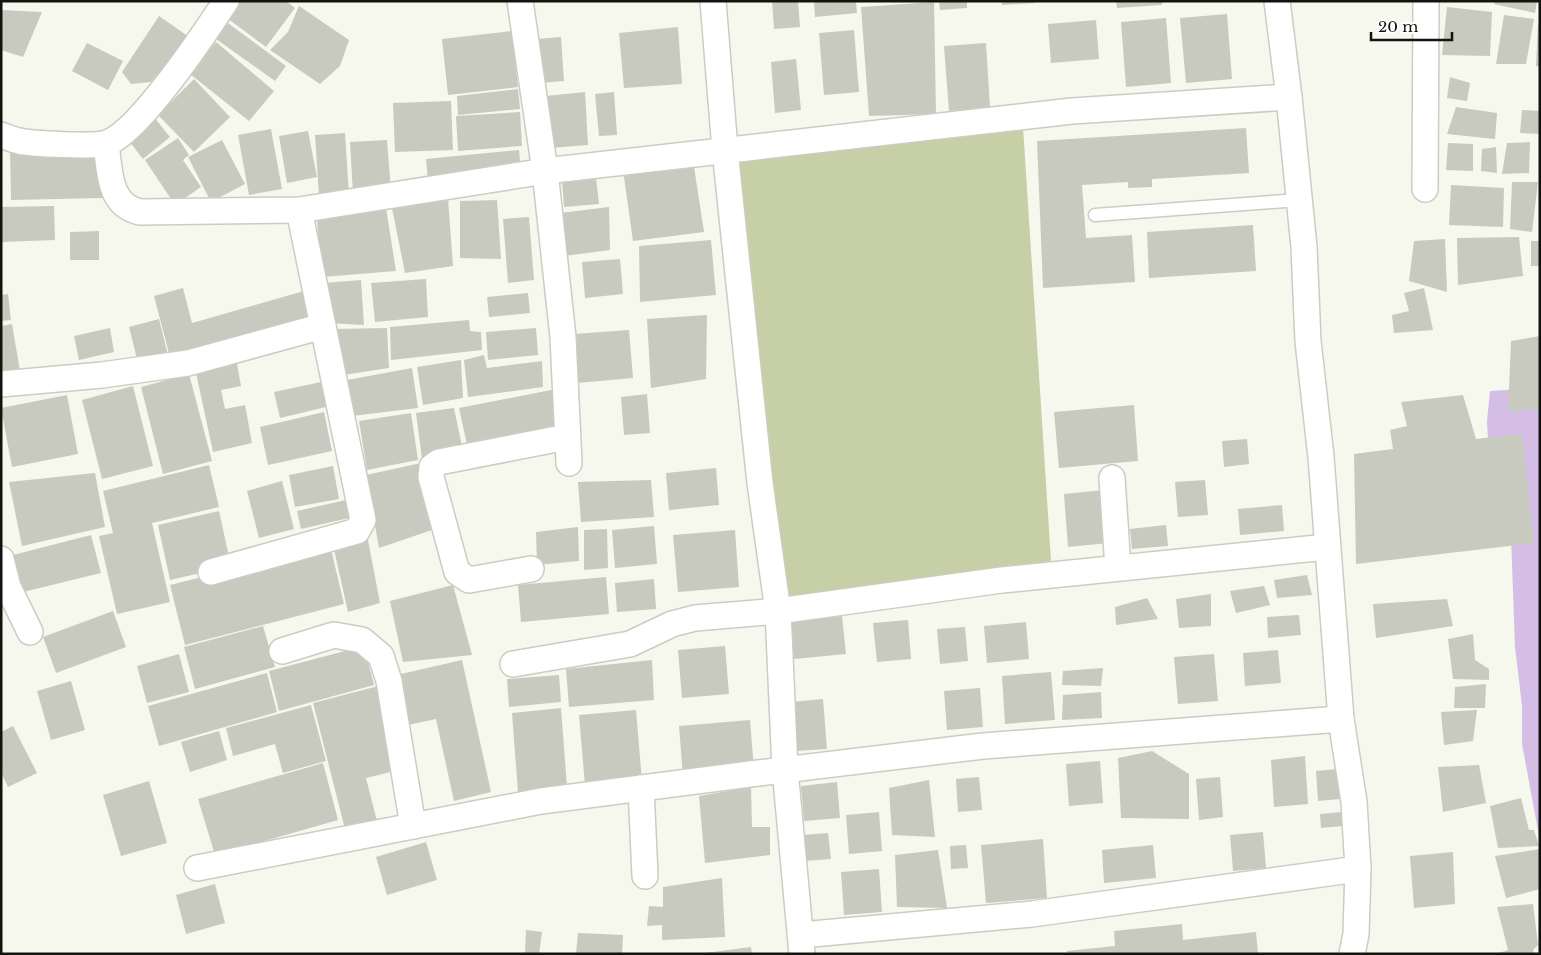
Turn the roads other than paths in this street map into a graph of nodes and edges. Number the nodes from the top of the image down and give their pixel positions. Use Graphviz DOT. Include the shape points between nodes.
graph roads {
  1 [pos="226,1"];
  2 [pos="520,1"];
  3 [pos="713,1"];
  4 [pos="1277,1"];
  5 [pos="1426,1"];
  6 [pos="1289,97"];
  7 [pos="1,135"];
  8 [pos="106,144"];
  9 [pos="725,150"];
  10 [pos="544,171"];
  11 [pos="1425,189"];
  12 [pos="1299,200"];
  13 [pos="299,210"];
  14 [pos="1095,216"];
  15 [pos="323,326"];
  16 [pos="1,384"];
  17 [pos="567,437"];
  18 [pos="568,464"];
  19 [pos="1112,478"];
  20 [pos="1327,548"];
  21 [pos="1,559"];
  22 [pos="1118,568"];
  23 [pos="531,569"];
  24 [pos="211,572"];
  25 [pos="778,611"];
  26 [pos="30,632"];
  27 [pos="282,651"];
  28 [pos="513,664"];
  29 [pos="1341,719"];
  30 [pos="785,770"];
  31 [pos="641,788"];
  32 [pos="413,826"];
  33 [pos="197,868"];
  34 [pos="1358,869"];
  35 [pos="645,876"];
  36 [pos="802,944"];
  37 [pos="1352,954"];
  1 -- 8 [label="street" via="151,104 122,135"];
  2 -- 10 [label="street"];
  3 -- 9 [label="street"];
  4 -- 6 [label="street"];
  5 -- 11 [label="street"];
  6 -- 9 [label="street" via="1072,111"];
  6 -- 12 [label="street"];
  7 -- 8 [label="street" via="20,142"];
  8 -- 13 [label="street" via="114,189 122,206 131,210"];
  9 -- 10 [label="street"];
  9 -- 25 [label="street" via="760,483"];
  10 -- 13 [label="street"];
  10 -- 17 [label="street" via="562,337"];
  12 -- 14 [label="lane"];
  12 -- 20 [label="street"];
  13 -- 15 [label="street"];
  15 -- 16 [label="street" via="188,363"];
  15 -- 24 [label="street" via="362,520 357,530"];
  17 -- 18 [label="street"];
  17 -- 23 [label="street" via="439,462 432,467 457,572 470,580"];
  19 -- 22 [label="street"];
  20 -- 22 [label="street"];
  20 -- 29 [label="street"];
  21 -- 26 [label="street" via="8,586"];
  22 -- 25 [label="street" via="1002,580"];
  25 -- 28 [label="street" via="695,618 672,624 630,644"];
  25 -- 30 [label="street"];
  27 -- 32 [label="street" via="334,636 362,640 381,656 389,681"];
  29 -- 30 [label="street" via="983,746"];
  29 -- 34 [label="street" via="1354,802"];
  30 -- 31 [label="street"];
  30 -- 36 [label="street"];
  31 -- 32 [label="street" via="541,801"];
  31 -- 35 [label="street"];
  32 -- 33 [label="street"];
  34 -- 36 [label="street"];
  34 -- 37 [label="street" via="1356,934"];
}
